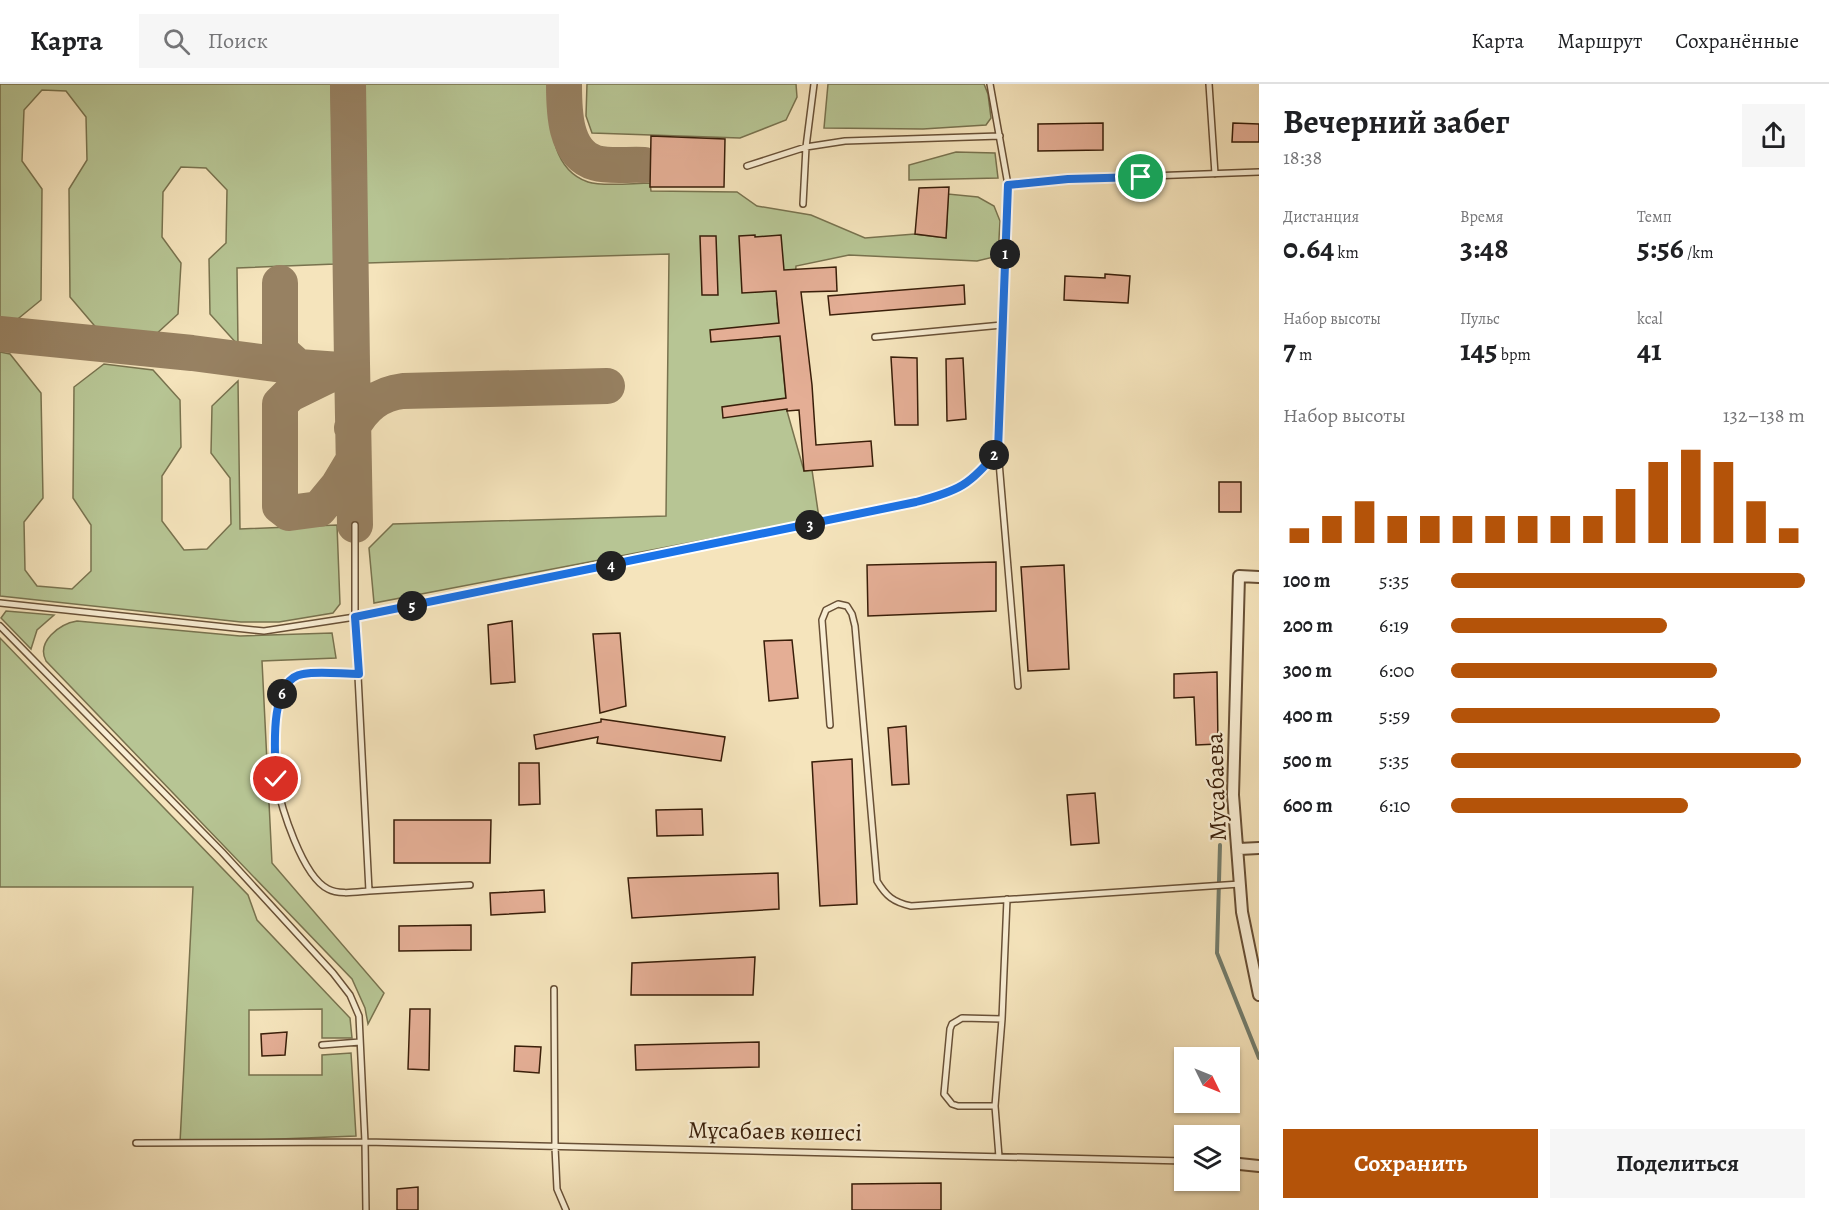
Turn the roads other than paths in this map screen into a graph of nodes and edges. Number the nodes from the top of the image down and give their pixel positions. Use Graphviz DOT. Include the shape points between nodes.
graph roads {
  1 [pos="814,84"];
  2 [pos="990,84"];
  3 [pos="1209,84"];
  4 [pos="1000,136"];
  5 [pos="806,147"];
  6 [pos="747,166"];
  7 [pos="1259,172"];
  8 [pos="1215,174"];
  9 [pos="1008,185"];
  10 [pos="803,204"];
  11 [pos="1002,325"];
  12 [pos="875,337"];
  13 [pos="998,450"];
  14 [pos="355,525"];
  15 [pos="1259,577"];
  16 [pos="0,603"];
  17 [pos="355,617"];
  18 [pos="0,626"];
  19 [pos="359,674"];
  20 [pos="1018,686"];
  21 [pos="830,725"];
  22 [pos="1259,848"];
  23 [pos="1239,849"];
  24 [pos="1241,884"];
  25 [pos="470,885"];
  26 [pos="369,891"];
  27 [pos="1007,899"];
  28 [pos="554,990"];
  29 [pos="1259,995"];
  30 [pos="1002,1019"];
  31 [pos="360,1042"];
  32 [pos="322,1045"];
  33 [pos="995,1106"];
  34 [pos="365,1142"];
  35 [pos="136,1143"];
  36 [pos="555,1147"];
  37 [pos="999,1157"];
  38 [pos="1174,1161"];
  39 [pos="1240,1164"];
  40 [pos="1259,1166"];
  41 [pos="366,1210"];
  42 [pos="566,1210"];
  1 -- 5 [label="lane"];
  2 -- 4 [label="lane"];
  3 -- 8 [label="lane"];
  4 -- 5 [label="lane" via="845,141"];
  4 -- 9 [label="lane"];
  5 -- 6 [label="lane"];
  5 -- 10 [label="lane"];
  7 -- 8 [label="lane"];
  8 -- 9 [label="lane"];
  9 -- 11 [label="lane"];
  11 -- 12 [label="lane"];
  11 -- 13 [label="lane"];
  13 -- 17 [label="lane" via="981,472 945,495"];
  13 -- 20 [label="lane"];
  14 -- 17 [label="lane"];
  15 -- 23 [label="street, Мусабаева" via="1239,576 1233,795"];
  16 -- 17 [label="lane" via="264,631"];
  17 -- 19 [label="lane"];
  18 -- 31 [label="lane" via="222,852 333,973 350,994 359,1016"];
  19 -- 26 [label="lane"];
  19 -- 26 [label="lane" via="301,674 291,679 278,703 274,744 276,779 291,831 316,880 328,890"];
  21 -- 27 [label="lane" via="822,620 826,610 838,604 847,606 855,626 876,881 896,903 911,906"];
  22 -- 23 [label="street"];
  23 -- 24 [label="street, Мусабаева"];
  24 -- 27 [label="lane"];
  24 -- 29 [label="street, Мусабаева" via="1242,912"];
  25 -- 26 [label="lane"];
  27 -- 30 [label="lane"];
  28 -- 36 [label="lane"];
  30 -- 33 [label="lane"];
  30 -- 33 [label="lane" via="955,1020 947,1051 944,1094 949,1100 958,1106"];
  31 -- 32 [label="lane"];
  31 -- 34 [label="lane"];
  33 -- 37 [label="lane"];
  34 -- 35 [label="lane, Мұсабаев көшесі"];
  34 -- 36 [label="lane, Мұсабаев көшесі"];
  34 -- 41 [label="lane"];
  36 -- 37 [label="lane, Мұсабаев көшесі"];
  36 -- 42 [label="lane" via="557,1189"];
  37 -- 38 [label="lane, Мұсабаев көшесі"];
  39 -- 40 [label="street"];
}
